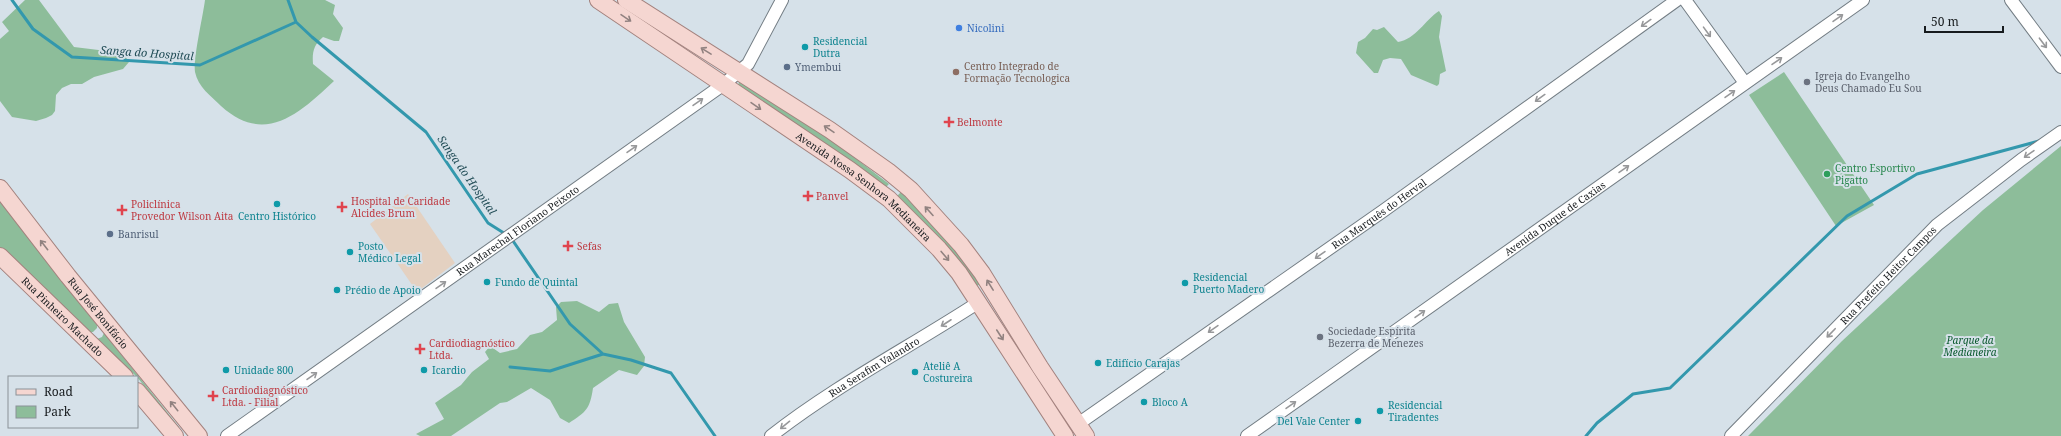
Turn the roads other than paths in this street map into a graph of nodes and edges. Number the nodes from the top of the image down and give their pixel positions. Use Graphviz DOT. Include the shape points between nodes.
graph roads {
  1 [pos="598,0"];
  2 [pos="626,0"];
  3 [pos="782,0"];
  4 [pos="1677,0"];
  5 [pos="1685,0"];
  6 [pos="1863,0"];
  7 [pos="2011,0"];
  8 [pos="2061,67"];
  9 [pos="739,72"];
  10 [pos="724,84"];
  11 [pos="1745,84"];
  12 [pos="2061,132"];
  13 [pos="0,188"];
  14 [pos="0,256"];
  15 [pos="979,302"];
  16 [pos="1005,311"];
  17 [pos="105,320"];
  18 [pos="86,338"];
  19 [pos="123,376"];
  20 [pos="138,392"];
  21 [pos="1082,430"];
  22 [pos="175,436"];
  23 [pos="199,436"];
  24 [pos="227,436"];
  25 [pos="771,436"];
  26 [pos="1065,436"];
  27 [pos="1247,436"];
  28 [pos="1731,436"];
  1 -- 10 [label="main road, Avenida Nossa Senhora Medianeira, one-way"];
  9 -- 2 [label="main road, Avenida Nossa Senhora Medianeira, one-way"];
  3 -- 9 [label="street, Rua Marechal Floriano Peixoto" via="748,64"];
  4 -- 21 [label="street, Rua Marquês do Herval, one-way"];
  5 -- 11 [label="street, one-way"];
  11 -- 6 [label="street, Avenida Duque de Caxias, one-way"];
  7 -- 8 [label="street, one-way"];
  9 -- 10 [label="street, Rua Marechal Floriano Peixoto"];
  16 -- 9 [label="main road, Avenida Nossa Senhora Medianeira, one-way" via="961,245 911,190 830,130"];
  10 -- 15 [label="main road, Avenida Nossa Senhora Medianeira, one-way" via="889,199 939,249"];
  24 -- 10 [label="street, Rua Marechal Floriano Peixoto, one-way"];
  27 -- 11 [label="street, Avenida Duque de Caxias, one-way"];
  12 -- 28 [label="street, Rua Prefeito Heitor Campos, one-way" via="1937,225"];
  17 -- 13 [label="main road, Rua José Bonifácio, one-way"];
  14 -- 18 [label="main road, Rua Pinheiro Machado"];
  15 -- 16 [label="main road" via="998,304"];
  15 -- 25 [label="street, Rua Serafim Valandro, one-way" via="818,401"];
  15 -- 26 [label="main road, Avenida Nossa Senhora Medianeira, one-way"];
  16 -- 21 [label="main road, Avenida Nossa Senhora Medianeira"];
  17 -- 18 [label="main road" via="98,334"];
  23 -- 17 [label="main road, Rua José Bonifácio, one-way"];
  18 -- 19 [label="main road, Rua Pinheiro Machado"];
  20 -- 22 [label="main road"];
}
